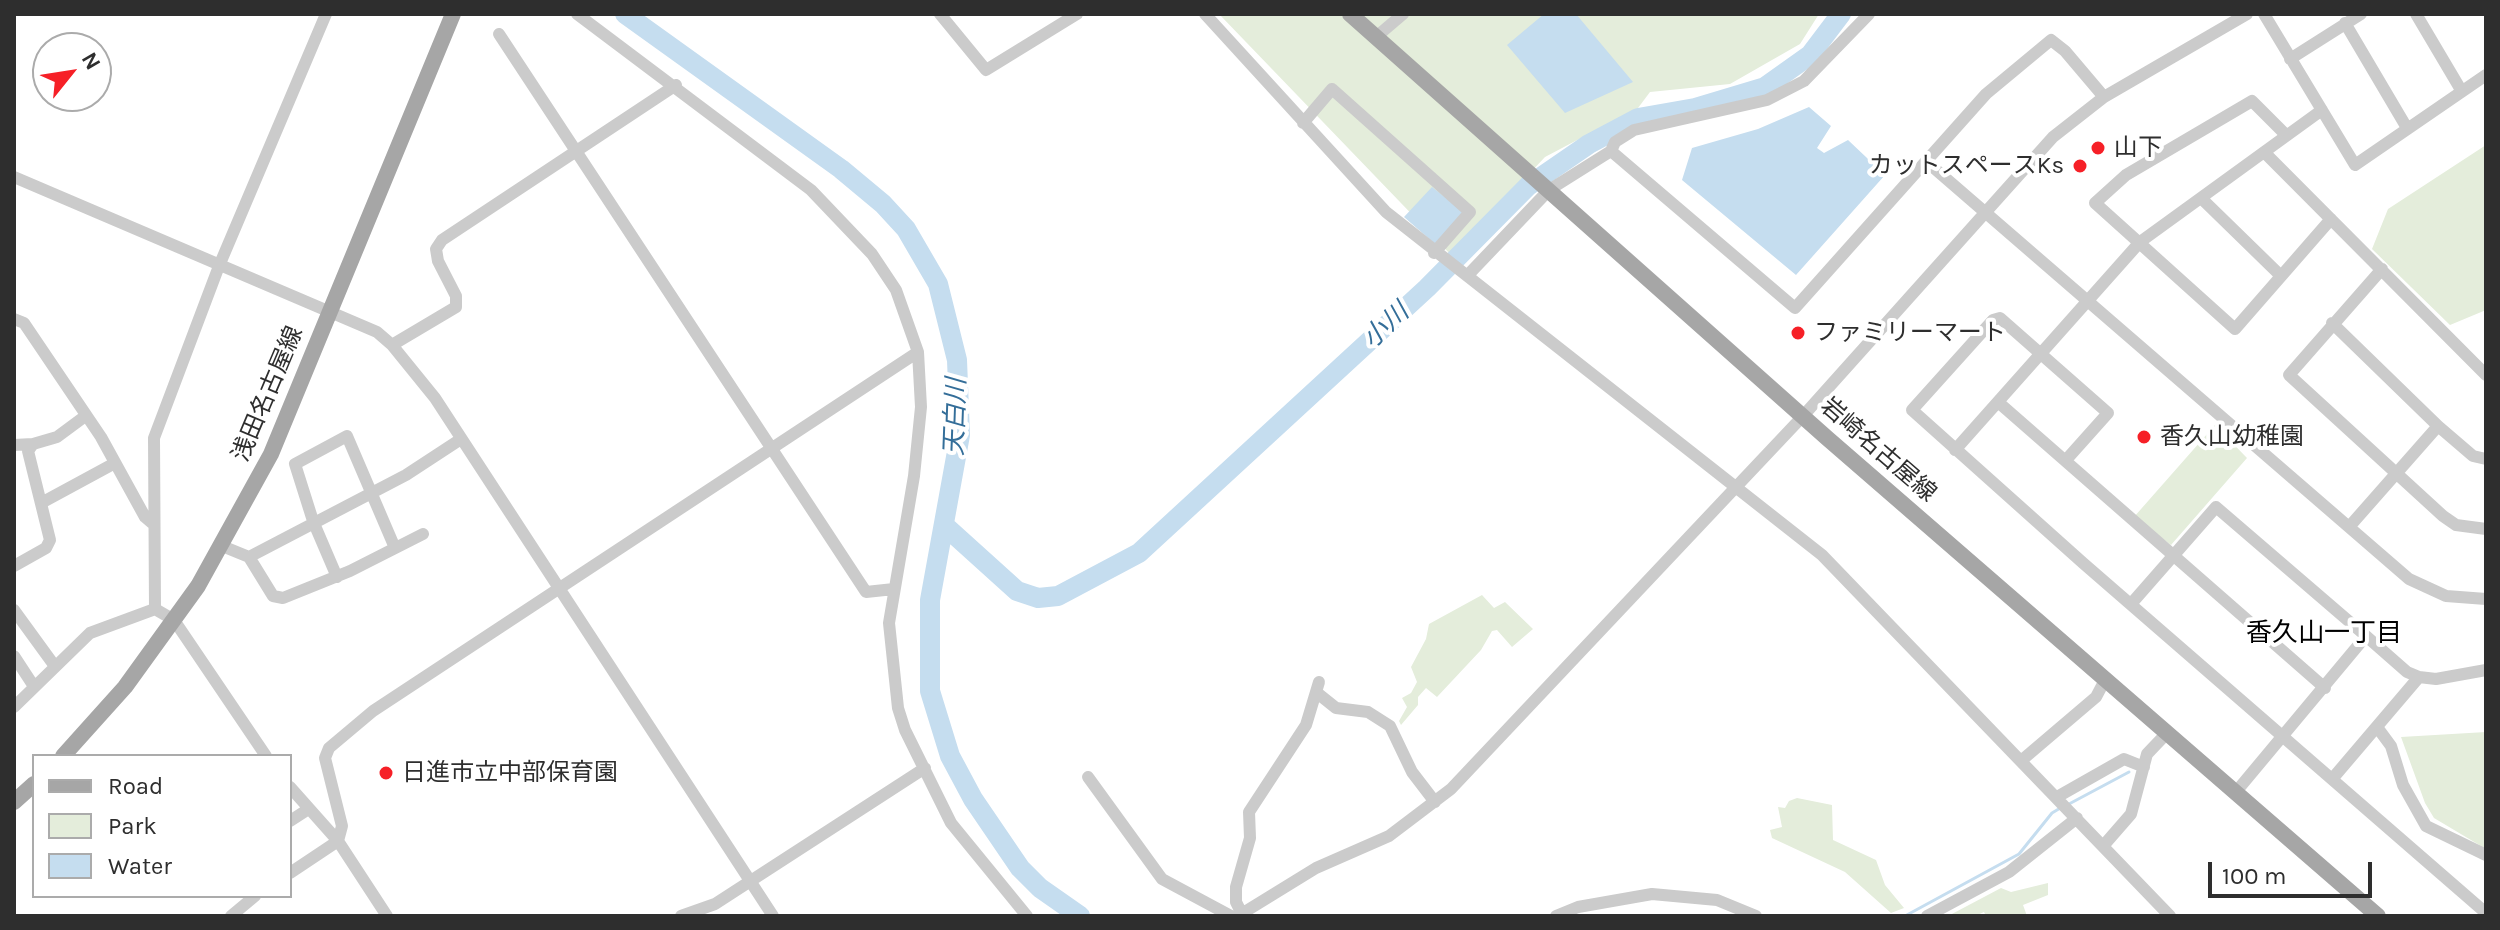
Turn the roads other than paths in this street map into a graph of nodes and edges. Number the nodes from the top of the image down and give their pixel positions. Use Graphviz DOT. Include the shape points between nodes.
graph roads {
  1 [pos="326,14"];
  2 [pos="453,14"];
  3 [pos="577,14"];
  4 [pos="940,14"];
  5 [pos="1077,14"];
  6 [pos="1205,14"];
  7 [pos="1350,14"];
  8 [pos="1403,14"];
  9 [pos="1869,14"];
  10 [pos="2247,14"];
  11 [pos="2264,14"];
  12 [pos="2361,14"];
  13 [pos="2416,14"];
  14 [pos="2345,23"];
  15 [pos="499,34"];
  16 [pos="1376,37"];
  17 [pos="2290,59"];
  18 [pos="2486,75"];
  19 [pos="676,85"];
  20 [pos="2461,90"];
  21 [pos="2104,97"];
  22 [pos="2322,110"];
  23 [pos="1303,123"];
  24 [pos="2407,128"];
  25 [pos="2286,135"];
  26 [pos="1611,151"];
  27 [pos="2264,152"];
  28 [pos="577,153"];
  29 [pos="1927,162"];
  30 [pos="14,177"];
  31 [pos="1545,188"];
  32 [pos="2201,198"];
  33 [pos="1984,211"];
  34 [pos="2331,219"];
  35 [pos="2140,242"];
  36 [pos="1439,256"];
  37 [pos="219,266"];
  38 [pos="2382,269"];
  39 [pos="1463,274"];
  40 [pos="2281,276"];
  41 [pos="2087,302"];
  42 [pos="329,311"];
  43 [pos="14,319"];
  44 [pos="2332,323"];
  45 [pos="392,345"];
  46 [pos="918,352"];
  47 [pos="2041,355"];
  48 [pos="2486,375"];
  49 [pos="1998,402"];
  50 [pos="1803,416"];
  51 [pos="84,417"];
  52 [pos="2438,426"];
  53 [pos="461,439"];
  54 [pos="33,444"];
  55 [pos="14,445"];
  56 [pos="1955,450"];
  57 [pos="771,452"];
  58 [pos="2486,459"];
  59 [pos="2066,460"];
  60 [pos="115,463"];
  61 [pos="2394,475"];
  62 [pos="1738,486"];
  63 [pos="370,493"];
  64 [pos="43,502"];
  65 [pos="313,521"];
  66 [pos="152,523"];
  67 [pos="2349,527"];
  68 [pos="2486,529"];
  69 [pos="423,534"];
  70 [pos="222,546"];
  71 [pos="395,548"];
  72 [pos="2174,555"];
  73 [pos="249,557"];
  74 [pos="14,566"];
  75 [pos="337,577"];
  76 [pos="558,589"];
  77 [pos="894,589"];
  78 [pos="2486,599"];
  79 [pos="2131,604"];
  80 [pos="155,609"];
  81 [pos="14,610"];
  82 [pos="174,620"];
  83 [pos="2366,636"];
  84 [pos="14,656"];
  85 [pos="54,665"];
  86 [pos="2486,670"];
  87 [pos="2419,677"];
  88 [pos="2105,680"];
  89 [pos="33,685"];
  90 [pos="2325,688"];
  91 [pos="14,707"];
  92 [pos="2377,727"];
  93 [pos="2167,733"];
  94 [pos="2283,738"];
  95 [pos="65,754"];
  96 [pos="265,754"];
  97 [pos="2022,760"];
  98 [pos="2144,767"];
  99 [pos="925,768"];
  100 [pos="1088,777"];
  101 [pos="2333,778"];
  102 [pos="32,786"];
  103 [pos="292,790"];
  104 [pos="2235,793"];
  105 [pos="14,802"];
  106 [pos="1435,802"];
  107 [pos="2066,807"];
  108 [pos="307,810"];
  109 [pos="292,820"];
  110 [pos="338,841"];
  111 [pos="2104,845"];
  112 [pos="2486,855"];
  113 [pos="292,872"];
  114 [pos="750,880"];
  115 [pos="253,898"];
  116 [pos="2486,913"];
  117 [pos="1238,915"];
  118 [pos="231,916"];
  119 [pos="387,916"];
  120 [pos="681,916"];
  121 [pos="773,916"];
  122 [pos="1027,916"];
  123 [pos="1556,916"];
  124 [pos="1756,916"];
  125 [pos="1927,916"];
  126 [pos="2170,916"];
  127 [pos="2378,916"];
  1 -- 37 [label="street"];
  2 -- 42 [label="main road, 浅田名古屋線"];
  3 -- 19 [label="street"];
  4 -- 5 [label="street" via="986,70"];
  6 -- 23 [label="street"];
  7 -- 16 [label="main road, 岩崎名古屋線"];
  8 -- 16 [label="street"];
  9 -- 26 [label="street" via="1804,81 1767,100 1634,130"];
  10 -- 21 [label="street"];
  11 -- 17 [label="street"];
  12 -- 14 [label="street"];
  13 -- 20 [label="street"];
  14 -- 17 [label="street"];
  14 -- 24 [label="street"];
  15 -- 28 [label="street"];
  16 -- 31 [label="main road, 岩崎名古屋線"];
  17 -- 22 [label="street"];
  18 -- 20 [label="street"];
  19 -- 28 [label="street"];
  19 -- 46 [label="street" via="811,190 852,232 896,290"];
  20 -- 24 [label="street"];
  21 -- 29 [label="street" via="2051,40 1986,94"];
  21 -- 33 [label="street" via="2053,137"];
  22 -- 24 [label="street" via="2355,165"];
  22 -- 25 [label="street"];
  23 -- 36 [label="street" via="1386,212"];
  23 -- 36 [label="street" via="1332,89 1470,212"];
  25 -- 27 [label="street"];
  25 -- 35 [label="street" via="2252,101 2126,175 2095,203"];
  26 -- 29 [label="street" via="1795,308"];
  26 -- 31 [label="street"];
  27 -- 32 [label="street"];
  27 -- 34 [label="street"];
  28 -- 45 [label="street" via="442,240 436,249 438,261 456,296 456,307"];
  28 -- 57 [label="street"];
  29 -- 33 [label="street"];
  30 -- 37 [label="street"];
  31 -- 39 [label="street"];
  31 -- 50 [label="main road, 岩崎名古屋線"];
  32 -- 35 [label="street"];
  32 -- 40 [label="street"];
  33 -- 41 [label="street"];
  33 -- 50 [label="street"];
  34 -- 38 [label="street"];
  34 -- 40 [label="street"];
  35 -- 40 [label="street" via="2235,329"];
  35 -- 41 [label="street"];
  36 -- 39 [label="street"];
  37 -- 42 [label="street"];
  37 -- 66 [label="street" via="154,438"];
  38 -- 44 [label="street"];
  38 -- 48 [label="street"];
  39 -- 62 [label="street"];
  41 -- 47 [label="street"];
  41 -- 67 [label="street"];
  42 -- 45 [label="street" via="377,332"];
  42 -- 70 [label="main road, 浅田名古屋線" via="271,454"];
  43 -- 51 [label="street" via="24,323"];
  44 -- 52 [label="street"];
  44 -- 61 [label="street" via="2289,375"];
  45 -- 53 [label="street"];
  46 -- 57 [label="street"];
  46 -- 77 [label="street" via="921,407"];
  47 -- 49 [label="street"];
  47 -- 56 [label="street" via="1996,318 1916,403 1915,415"];
  47 -- 59 [label="street" via="2108,413"];
  49 -- 56 [label="street"];
  49 -- 59 [label="street"];
  50 -- 62 [label="street"];
  50 -- 88 [label="main road, 岩崎名古屋線"];
  51 -- 54 [label="street" via="57,437"];
  51 -- 60 [label="street"];
  52 -- 58 [label="street" via="2473,456"];
  52 -- 61 [label="street"];
  53 -- 63 [label="street"];
  53 -- 76 [label="street"];
  54 -- 55 [label="street"];
  54 -- 64 [label="street" via="28,451"];
  56 -- 79 [label="street"];
  57 -- 76 [label="street"];
  57 -- 77 [label="street" via="866,592"];
  59 -- 72 [label="street"];
  60 -- 64 [label="street"];
  60 -- 66 [label="street"];
  61 -- 67 [label="street"];
  61 -- 68 [label="street" via="2456,525"];
  62 -- 97 [label="street" via="1822,555"];
  62 -- 106 [label="street"];
  63 -- 65 [label="street"];
  63 -- 65 [label="street" via="347,436 295,464"];
  63 -- 71 [label="street"];
  64 -- 74 [label="street" via="50,540 46,548"];
  65 -- 73 [label="street"];
  65 -- 75 [label="street"];
  66 -- 80 [label="street"];
  67 -- 78 [label="street" via="2418,584 2446,596"];
  69 -- 71 [label="street"];
  70 -- 73 [label="street"];
  70 -- 82 [label="main road, 浅田名古屋線"];
  71 -- 75 [label="street"];
  72 -- 79 [label="street"];
  72 -- 83 [label="street" via="2216,507"];
  72 -- 90 [label="street"];
  73 -- 75 [label="street" via="273,596 283,598"];
  76 -- 110 [label="street" via="373,711 329,748 325,758 342,826"];
  76 -- 114 [label="street"];
  77 -- 99 [label="street" via="889,623 893,683 905,730"];
  79 -- 94 [label="street"];
  80 -- 82 [label="street"];
  80 -- 85 [label="street" via="90,633"];
  81 -- 85 [label="street"];
  82 -- 95 [label="main road, 浅田名古屋線" via="125,687"];
  82 -- 96 [label="street"];
  83 -- 87 [label="street"];
  83 -- 90 [label="street"];
  84 -- 89 [label="street"];
  85 -- 89 [label="street"];
  86 -- 87 [label="street"];
  87 -- 92 [label="street"];
  88 -- 93 [label="main road, 岩崎名古屋線"];
  88 -- 97 [label="street" via="2096,697"];
  89 -- 91 [label="street"];
  90 -- 94 [label="street"];
  92 -- 101 [label="street"];
  92 -- 112 [label="street" via="2391,746 2403,785 2426,826"];
  93 -- 98 [label="street" via="2147,754"];
  93 -- 104 [label="main road, 岩崎名古屋線"];
  94 -- 101 [label="street"];
  94 -- 104 [label="street"];
  97 -- 107 [label="street"];
  98 -- 107 [label="street" via="2124,759"];
  98 -- 111 [label="street" via="2131,814"];
  99 -- 114 [label="street"];
  99 -- 122 [label="street" via="951,823"];
  100 -- 117 [label="street" via="1162,879"];
  101 -- 116 [label="street"];
  102 -- 105 [label="main road"];
  103 -- 108 [label="street"];
  104 -- 127 [label="main road, 岩崎名古屋線"];
  106 -- 117 [label="street" via="1389,836 1316,868"];
  106 -- 117 [label="street" via="1412,772 1390,726 1368,712 1336,708 1318,687 1306,725 1249,812 1250,838 1236,887"];
  107 -- 111 [label="street"];
  107 -- 125 [label="street" via="2009,872"];
  108 -- 109 [label="street"];
  108 -- 110 [label="street"];
  110 -- 113 [label="street"];
  110 -- 119 [label="street"];
  111 -- 126 [label="street"];
  114 -- 120 [label="street" via="715,904"];
  114 -- 121 [label="street"];
  115 -- 118 [label="street"];
  123 -- 124 [label="street" via="1652,894 1717,900"];
}
